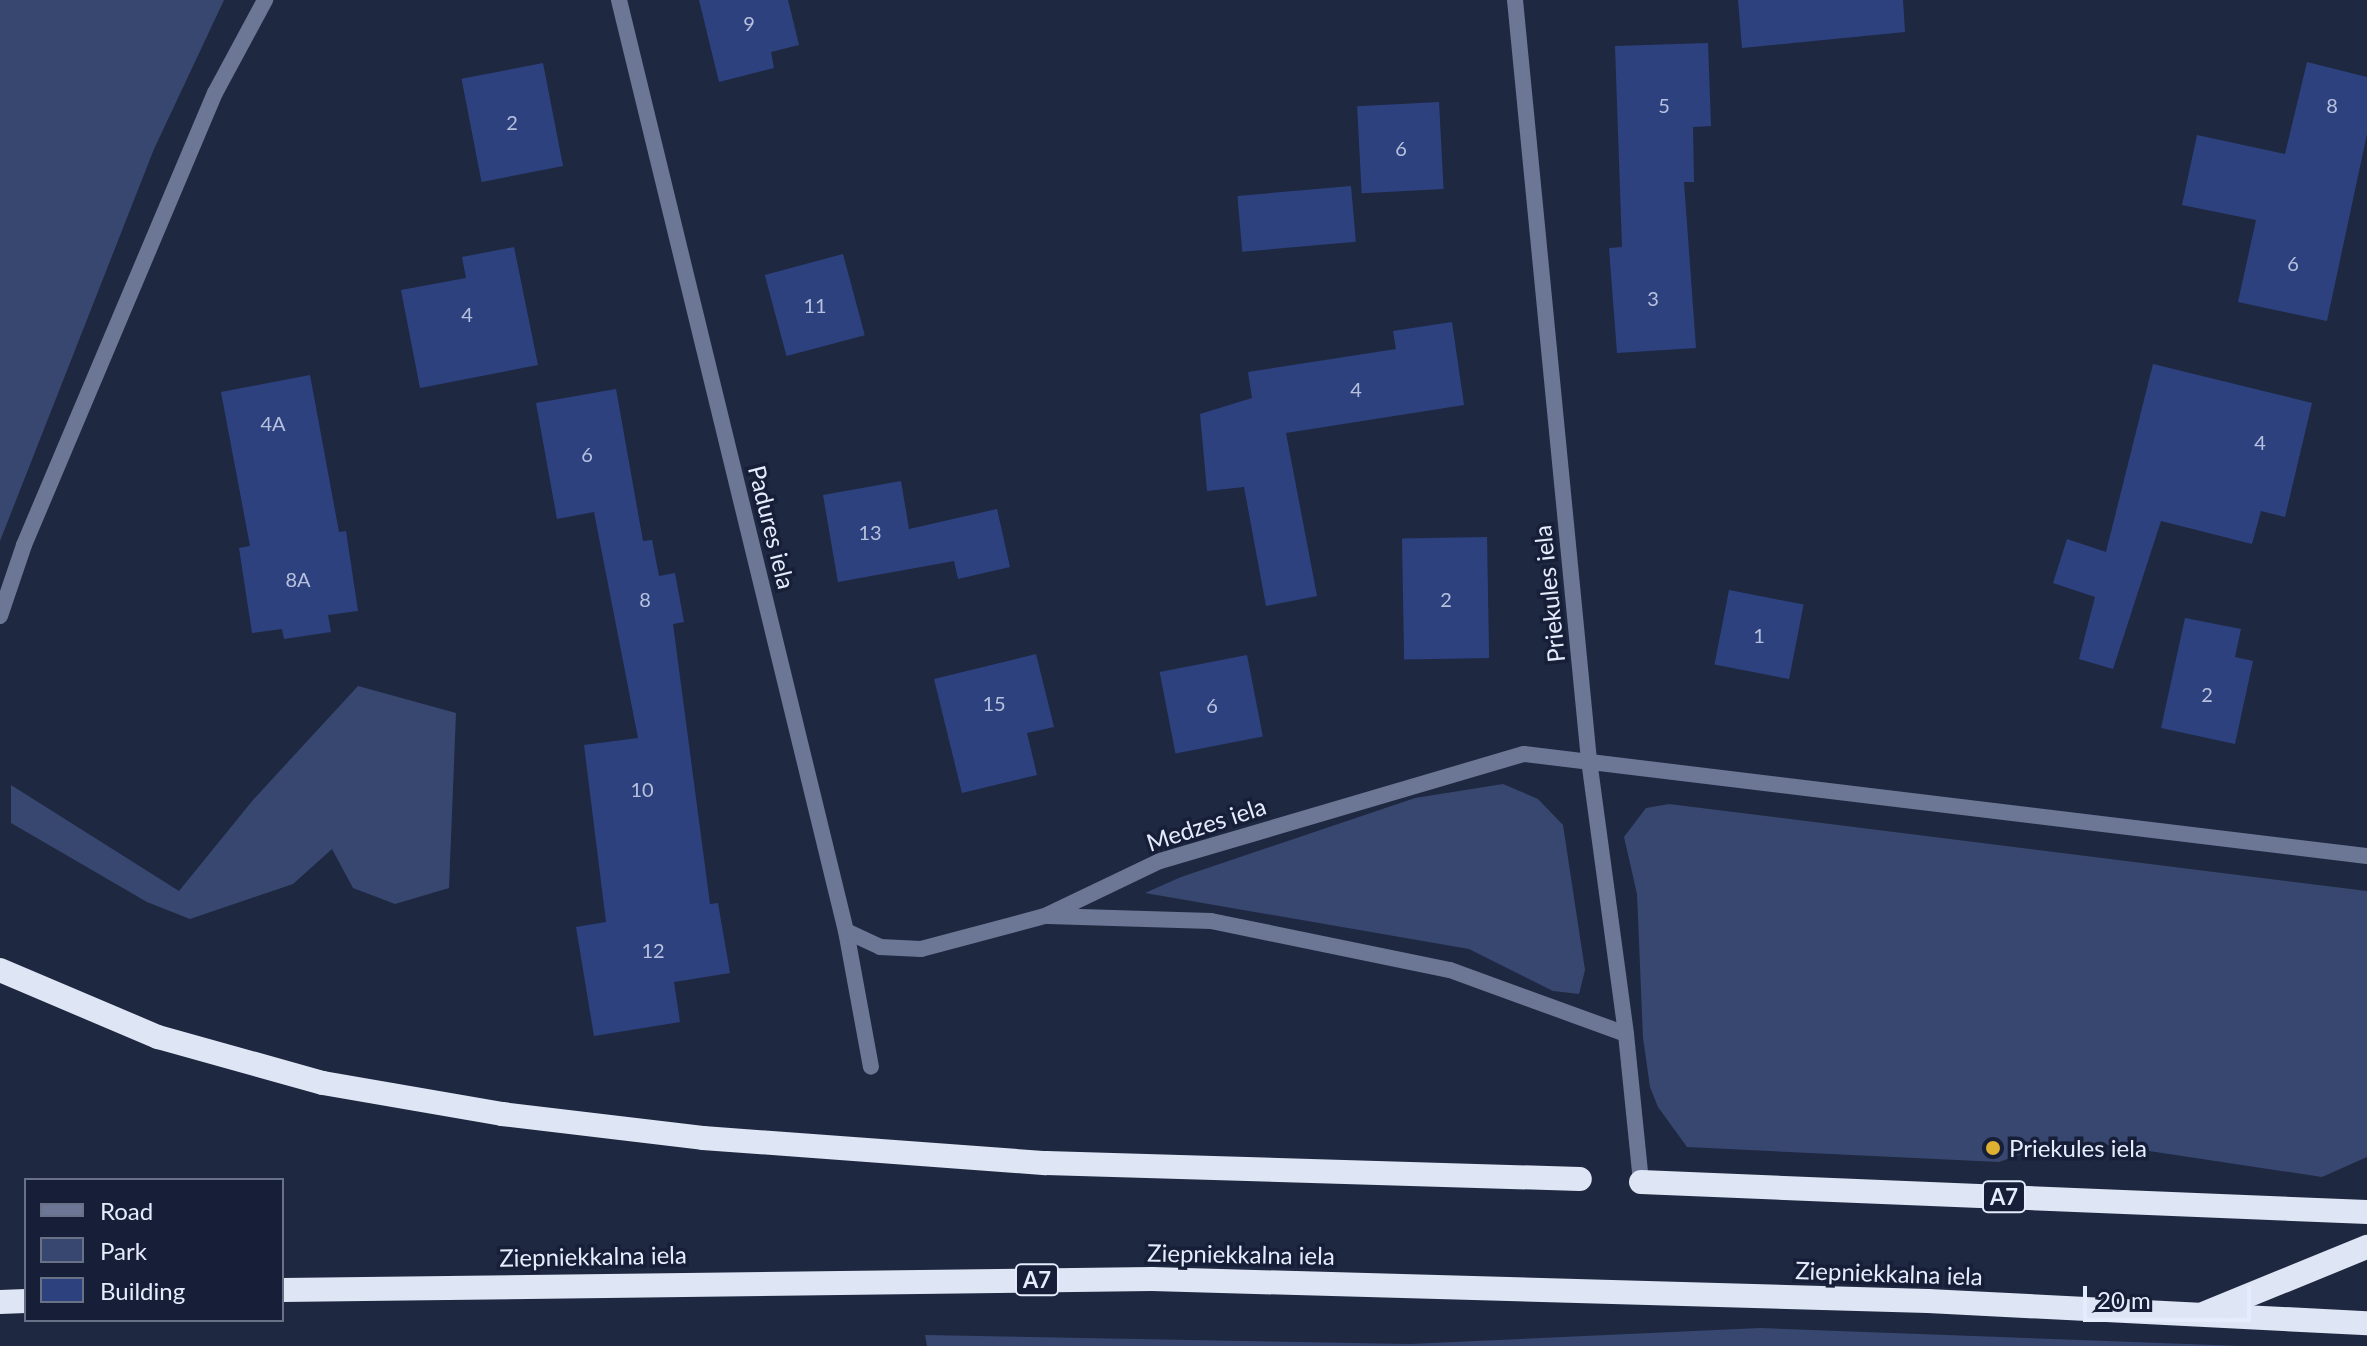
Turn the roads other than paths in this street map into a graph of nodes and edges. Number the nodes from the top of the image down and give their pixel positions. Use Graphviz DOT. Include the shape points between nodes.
graph roads {
  1 [pos="265,0"];
  2 [pos="619,0"];
  3 [pos="1515,0"];
  4 [pos="0,616"];
  5 [pos="1589,760"];
  6 [pos="2367,856"];
  7 [pos="1045,916"];
  8 [pos="846,931"];
  9 [pos="0,970"];
  10 [pos="1626,1034"];
  11 [pos="871,1067"];
  12 [pos="1580,1179"];
  13 [pos="1641,1182"];
  14 [pos="2367,1212"];
  15 [pos="2367,1247"];
  16 [pos="284,1290"];
  17 [pos="24,1301"];
  18 [pos="0,1302"];
  19 [pos="2199,1315"];
  20 [pos="2367,1323"];
  1 -- 4 [label="street" via="215,93 24,545"];
  2 -- 8 [label="street, Padures iela"];
  3 -- 5 [label="street, Priekules iela"];
  5 -- 6 [label="street, Medzes iela"];
  5 -- 7 [label="street, Medzes iela" via="1524,754 1160,861"];
  5 -- 10 [label="street, Priekules iela"];
  7 -- 8 [label="street, Medzes iela" via="921,949 880,947"];
  7 -- 10 [label="street" via="1226,924 1450,970"];
  8 -- 11 [label="street, Padures iela"];
  9 -- 12 [label="highway" via="158,1037 323,1083 502,1114 703,1138 1046,1163"];
  10 -- 13 [label="street, Priekules iela"];
  13 -- 14 [label="highway, A7"];
  15 -- 19 [label="highway, Ziepniekkalna iela / A7"];
  16 -- 19 [label="highway, Ziepniekkalna iela / A7" via="1152,1279 1928,1301"];
  17 -- 18 [label="highway"];
  19 -- 20 [label="highway, Ziepniekkalna iela / A7"];
}
